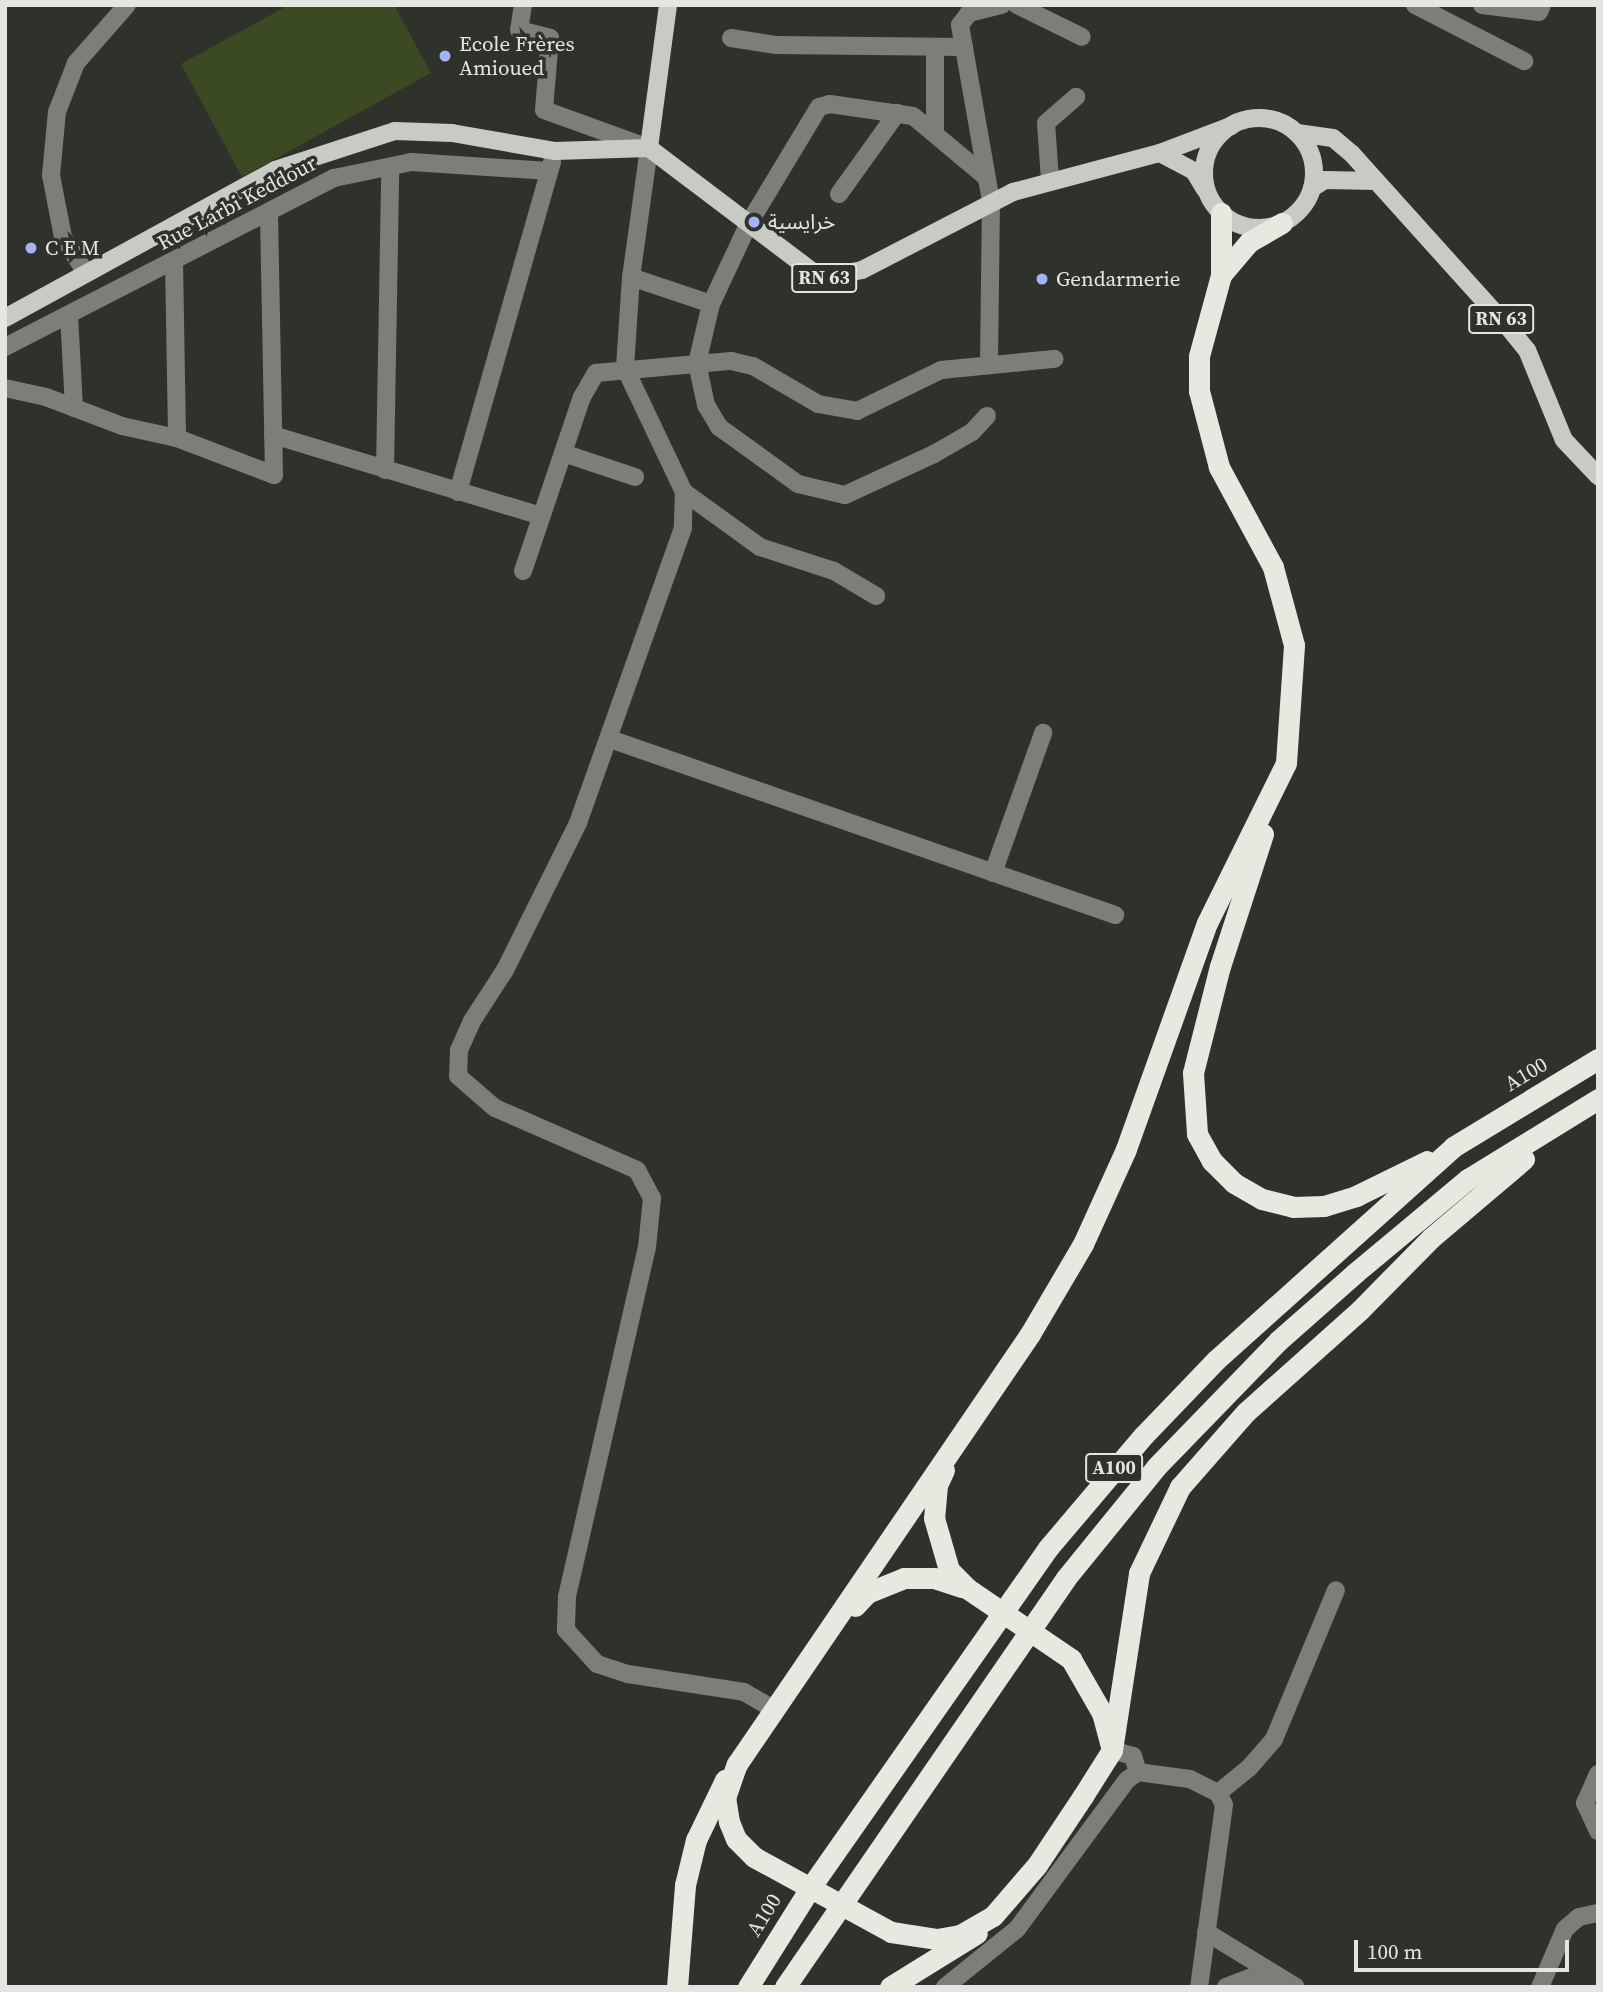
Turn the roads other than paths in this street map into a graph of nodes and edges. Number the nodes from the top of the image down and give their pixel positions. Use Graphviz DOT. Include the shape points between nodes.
graph roads {
  1 [pos="127,5"];
  2 [pos="523,5"];
  3 [pos="668,5"];
  4 [pos="1002,5"];
  5 [pos="1017,5"];
  6 [pos="1415,5"];
  7 [pos="1482,5"];
  8 [pos="1542,5"];
  9 [pos="1082,37"];
  10 [pos="731,38"];
  11 [pos="935,47"];
  12 [pos="964,47"];
  13 [pos="1524,61"];
  14 [pos="1076,97"];
  15 [pos="897,113"];
  16 [pos="1231,126"];
  17 [pos="935,132"];
  18 [pos="1297,133"];
  19 [pos="649,148"];
  20 [pos="555,151"];
  21 [pos="1160,153"];
  22 [pos="390,169"];
  23 [pos="549,171"];
  24 [pos="986,177"];
  25 [pos="1050,180"];
  26 [pos="1376,181"];
  27 [pos="1312,188"];
  28 [pos="839,194"];
  29 [pos="1208,194"];
  30 [pos="991,201"];
  31 [pos="1221,213"];
  32 [pos="270,215"];
  33 [pos="750,223"];
  34 [pos="1282,223"];
  35 [pos="174,262"];
  36 [pos="86,273"];
  37 [pos="1221,275"];
  38 [pos="631,277"];
  39 [pos="711,304"];
  40 [pos="69,315"];
  41 [pos="5,318"];
  42 [pos="5,347"];
  43 [pos="1054,359"];
  44 [pos="697,363"];
  45 [pos="989,363"];
  46 [pos="625,368"];
  47 [pos="5,388"];
  48 [pos="74,408"];
  49 [pos="987,416"];
  50 [pos="273,435"];
  51 [pos="177,438"];
  52 [pos="563,453"];
  53 [pos="385,470"];
  54 [pos="1598,476"];
  55 [pos="635,477"];
  56 [pos="458,492"];
  57 [pos="684,492"];
  58 [pos="541,516"];
  59 [pos="523,571"];
  60 [pos="876,596"];
  61 [pos="1043,733"];
  62 [pos="610,739"];
  63 [pos="1286,763"];
  64 [pos="993,873"];
  65 [pos="1115,915"];
  66 [pos="1598,1059"];
  67 [pos="1598,1099"];
  68 [pos="1598,1105"];
  69 [pos="1453,1147"];
  70 [pos="981,1400"];
  71 [pos="968,1589"];
  72 [pos="1336,1590"];
  73 [pos="822,1643"];
  74 [pos="774,1709"];
  75 [pos="1112,1750"];
  76 [pos="737,1764"];
  77 [pos="1139,1772"];
  78 [pos="1598,1774"];
  79 [pos="1217,1793"];
  80 [pos="1598,1831"];
  81 [pos="1598,1913"];
  82 [pos="993,1916"];
  83 [pos="1206,1932"];
  84 [pos="677,1987"];
  85 [pos="748,1987"];
  86 [pos="785,1987"];
  87 [pos="890,1987"];
  88 [pos="945,1987"];
  89 [pos="1199,1987"];
  90 [pos="1226,1987"];
  91 [pos="1295,1987"];
  92 [pos="1540,1987"];
  1 -- 36 [label="street" via="76,63 57,112 51,175 63,237"];
  2 -- 19 [label="street" via="519,30 550,38 544,110"];
  3 -- 19 [label="main road"];
  4 -- 12 [label="street" via="963,18"];
  5 -- 9 [label="street"];
  6 -- 13 [label="street"];
  7 -- 8 [label="street" via="1539,12"];
  10 -- 11 [label="street" via="776,44"];
  11 -- 12 [label="street"];
  11 -- 17 [label="street"];
  12 -- 24 [label="street"];
  14 -- 25 [label="street" via="1046,122"];
  15 -- 17 [label="street" via="913,116"];
  15 -- 28 [label="street"];
  15 -- 33 [label="street" via="830,104 819,107"];
  16 -- 18 [label="main road" via="1265,118"];
  16 -- 21 [label="main road"];
  16 -- 29 [label="main road" via="1219,135 1205,163"];
  17 -- 24 [label="street"];
  18 -- 26 [label="main road" via="1333,138"];
  18 -- 27 [label="main road" via="1312,158"];
  19 -- 20 [label="main road"];
  19 -- 33 [label="main road, RN 63"];
  19 -- 38 [label="street"];
  20 -- 23 [label="street"];
  20 -- 36 [label="main road" via="452,133 395,131 275,170"];
  21 -- 25 [label="main road, RN 63"];
  21 -- 29 [label="main road" via="1194,171"];
  22 -- 23 [label="street, Rue Larbi Keddour" via="411,162"];
  22 -- 32 [label="street, Rue Larbi Keddour" via="334,178"];
  22 -- 53 [label="street"];
  23 -- 56 [label="street"];
  24 -- 30 [label="street"];
  25 -- 30 [label="main road, RN 63"];
  26 -- 27 [label="main road" via="1325,180"];
  26 -- 54 [label="main road, RN 63" via="1527,350 1564,439"];
  27 -- 34 [label="main road" via="1295,215"];
  29 -- 31 [label="main road"];
  30 -- 33 [label="main road, RN 63" via="862,270 838,277 821,278"];
  30 -- 45 [label="street"];
  31 -- 34 [label="main road" via="1250,228"];
  31 -- 37 [label="highway"];
  32 -- 35 [label="street, Rue Larbi Keddour"];
  32 -- 50 [label="street"];
  33 -- 39 [label="street"];
  34 -- 37 [label="highway" via="1249,242"];
  35 -- 40 [label="street, Rue Larbi Keddour"];
  35 -- 51 [label="street"];
  36 -- 41 [label="main road"];
  37 -- 63 [label="highway" via="1201,345 1199,391 1219,467 1273,567 1294,645"];
  38 -- 39 [label="street"];
  38 -- 46 [label="street"];
  39 -- 44 [label="street"];
  40 -- 42 [label="street, Rue Larbi Keddour"];
  40 -- 48 [label="street"];
  43 -- 45 [label="street"];
  44 -- 45 [label="street" via="731,360 753,366 818,404 857,411 941,370"];
  44 -- 46 [label="street"];
  44 -- 49 [label="street" via="706,405 719,427 798,484 845,495 934,454 972,432"];
  46 -- 52 [label="street" via="596,373 589,382"];
  46 -- 57 [label="street"];
  47 -- 48 [label="street"];
  48 -- 51 [label="street" via="122,426"];
  50 -- 51 [label="street" via="274,475"];
  50 -- 53 [label="street"];
  52 -- 55 [label="street"];
  52 -- 58 [label="street"];
  53 -- 56 [label="street"];
  56 -- 58 [label="street"];
  57 -- 60 [label="street" via="760,547 834,571"];
  57 -- 62 [label="street" via="683,528 675,558"];
  58 -- 59 [label="street"];
  61 -- 64 [label="street"];
  62 -- 64 [label="street"];
  62 -- 74 [label="street" via="541,901 459,1050 458,1076 495,1108 637,1171 652,1198 647,1247 566,1597 566,1630 597,1664 628,1674 744,1692"];
  63 -- 69 [label="highway" via="1201,1036 1191,1098 1197,1134 1212,1161 1234,1183 1262,1199 1293,1207 1324,1206 1356,1196"];
  63 -- 70 [label="highway" via="1207,923 1126,1149 1083,1244 1053,1298"];
  64 -- 65 [label="street"];
  66 -- 69 [label="highway, A100 / A100"];
  67 -- 86 [label="highway, A100 / A100" via="1468,1179 1355,1273 1278,1341 1157,1466 1066,1578"];
  68 -- 75 [label="highway" via="1503,1175 1431,1238 1360,1310 1246,1412 1181,1487 1139,1573"];
  69 -- 85 [label="highway, A100 / A100" via="1216,1360 1085,1500 810,1888"];
  70 -- 71 [label="highway" via="937,1485 935,1507 949,1570"];
  70 -- 73 [label="highway"];
  71 -- 73 [label="highway" via="934,1578 905,1578 885,1584 867,1594"];
  71 -- 75 [label="highway, bridge" via="1071,1658 1102,1713"];
  72 -- 79 [label="street" via="1274,1739 1249,1768"];
  73 -- 74 [label="highway"];
  74 -- 76 [label="highway"];
  75 -- 77 [label="street" via="1133,1756"];
  75 -- 82 [label="highway" via="1037,1865"];
  76 -- 82 [label="highway, bridge" via="726,1798 729,1822 736,1839 754,1857 891,1932 937,1939 960,1935"];
  76 -- 84 [label="highway" via="715,1796 696,1840 685,1885"];
  77 -- 79 [label="street" via="1190,1779"];
  77 -- 88 [label="street" via="1127,1780 1017,1929"];
  78 -- 80 [label="street" via="1585,1803"];
  79 -- 83 [label="street" via="1224,1805 1223,1823"];
  81 -- 92 [label="street" via="1579,1917 1564,1929"];
  82 -- 87 [label="highway" via="969,1943"];
  83 -- 89 [label="street"];
  83 -- 91 [label="street"];
  90 -- 91 [label="street" via="1252,1977"];
}
